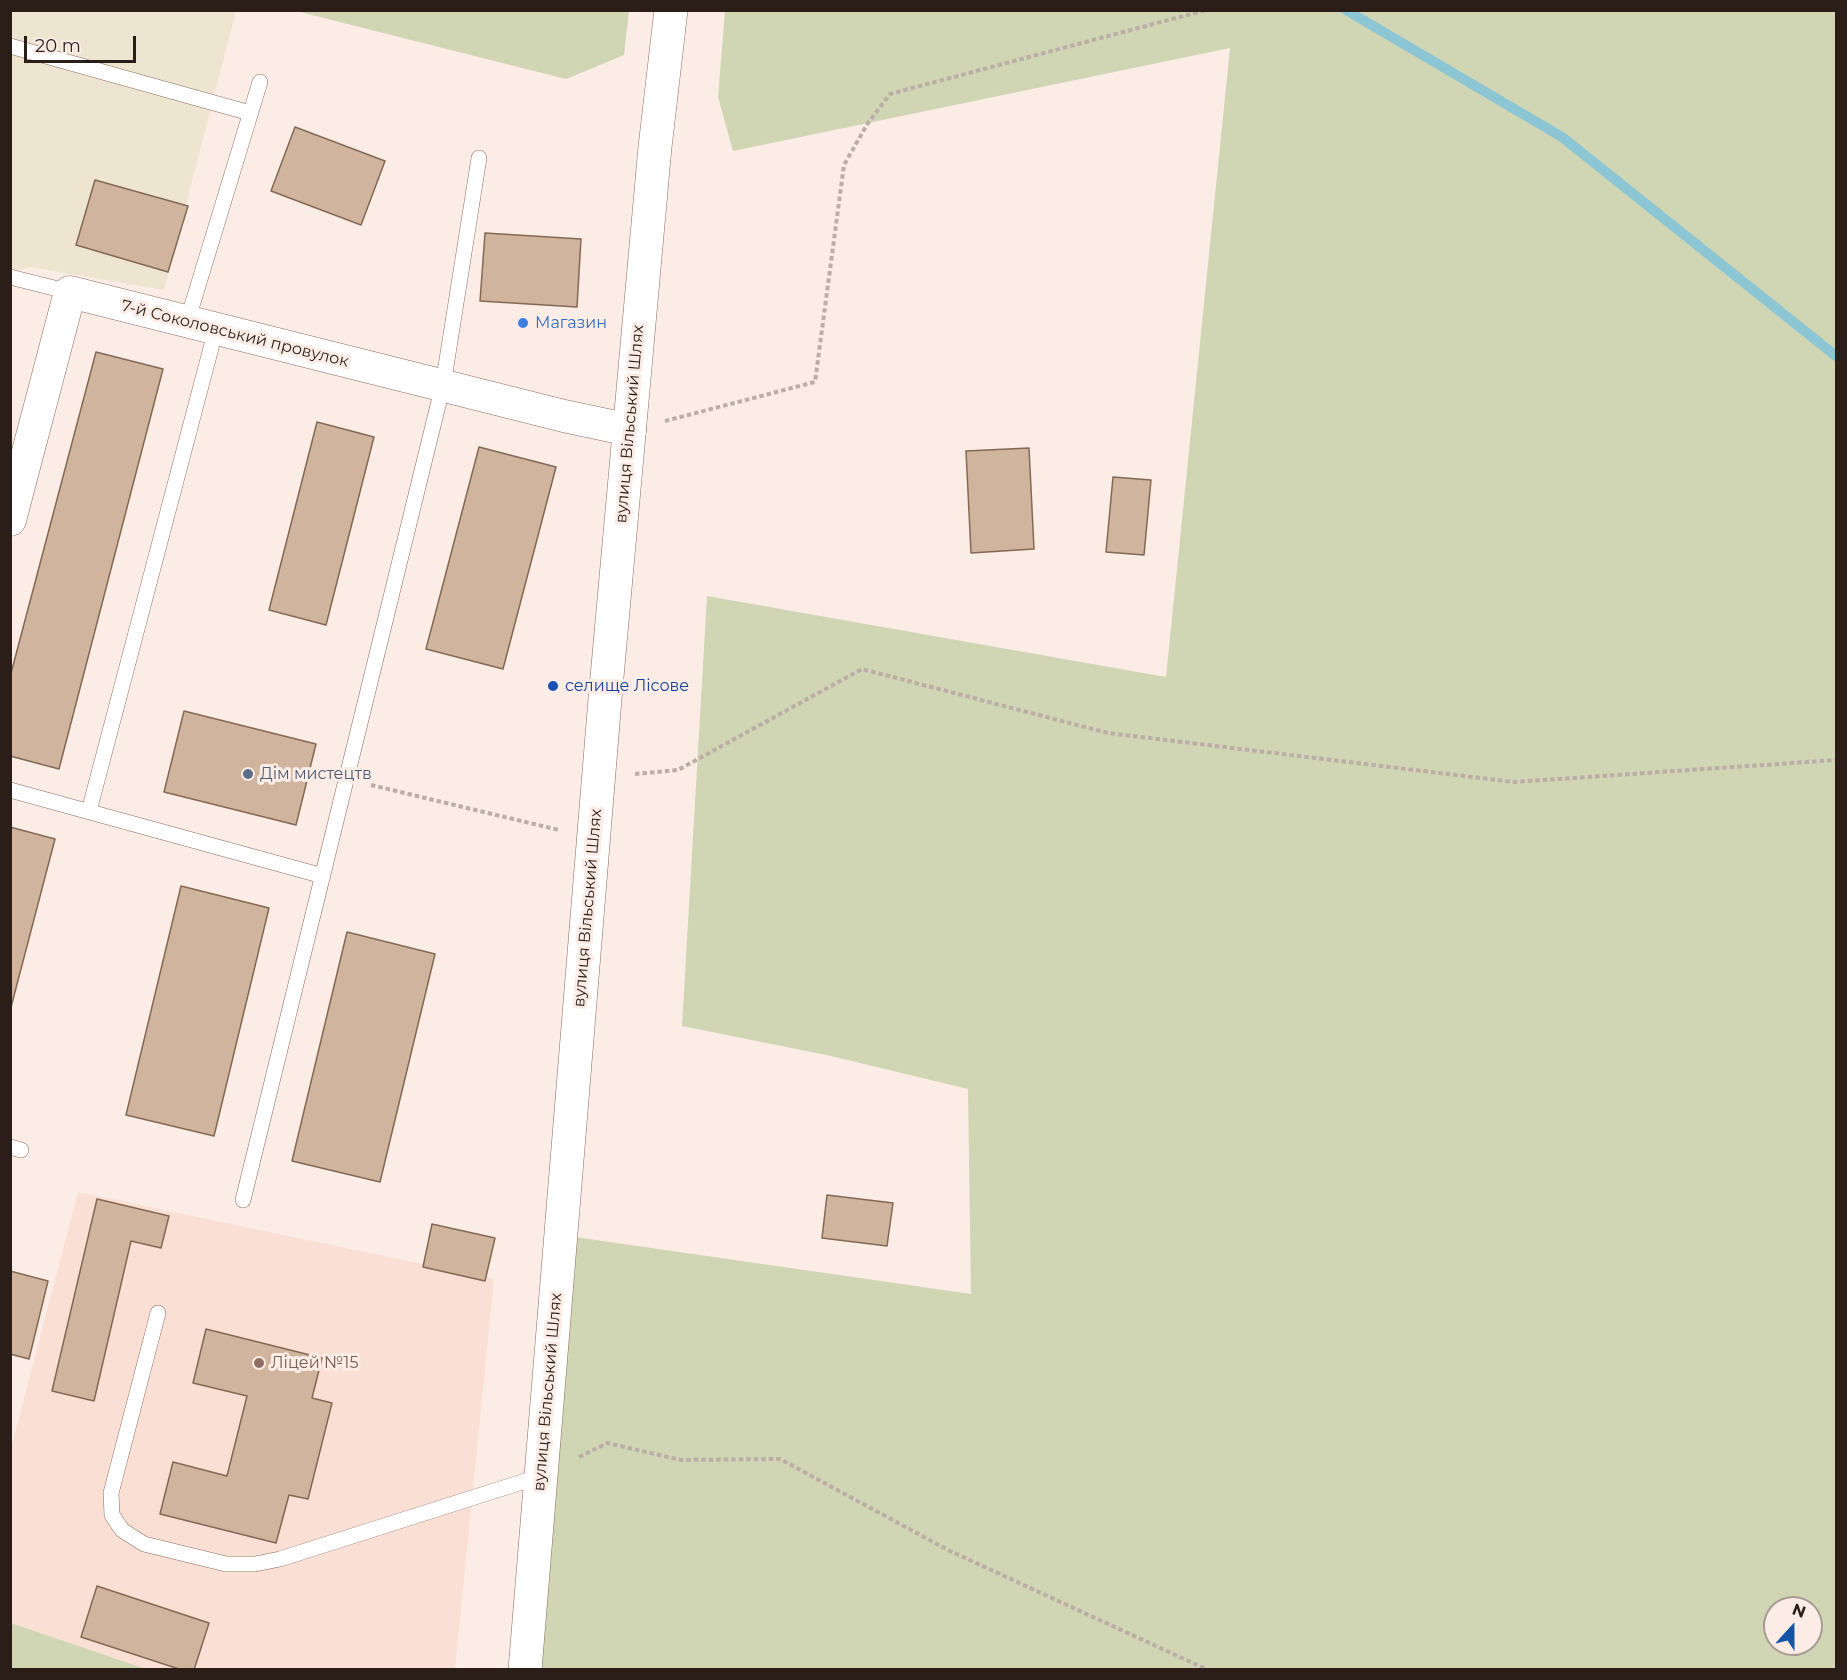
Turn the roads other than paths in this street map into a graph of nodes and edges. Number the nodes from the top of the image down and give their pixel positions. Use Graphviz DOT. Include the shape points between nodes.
graph roads {
  1 [pos="671,10"];
  2 [pos="10,46"];
  3 [pos="260,82"];
  4 [pos="250,113"];
  5 [pos="479,158"];
  6 [pos="10,277"];
  7 [pos="70,292"];
  8 [pos="202,325"];
  9 [pos="443,385"];
  10 [pos="630,430"];
  11 [pos="10,520"];
  12 [pos="10,790"];
  13 [pos="89,811"];
  14 [pos="323,876"];
  15 [pos="243,1200"];
  16 [pos="158,1313"];
  17 [pos="541,1476"];
  18 [pos="525,1670"];
  1 -- 10 [label="street, вулиця Вільський Шлях"];
  2 -- 4 [label="lane"];
  3 -- 4 [label="lane"];
  4 -- 8 [label="lane"];
  5 -- 9 [label="lane"];
  6 -- 7 [label="lane"];
  7 -- 8 [label="street, 7-й Соколовський провулок"];
  7 -- 11 [label="street"];
  8 -- 9 [label="street, 7-й Соколовський провулок"];
  8 -- 13 [label="lane"];
  9 -- 10 [label="street, 7-й Соколовський провулок"];
  9 -- 14 [label="lane"];
  10 -- 17 [label="street, вулиця Вільський Шлях"];
  12 -- 13 [label="lane"];
  13 -- 14 [label="lane"];
  14 -- 15 [label="lane"];
  16 -- 17 [label="lane" via="111,1493 112,1515 123,1530 144,1544 226,1564 255,1564"];
  17 -- 18 [label="street, вулиця Вільський Шлях"];
}
